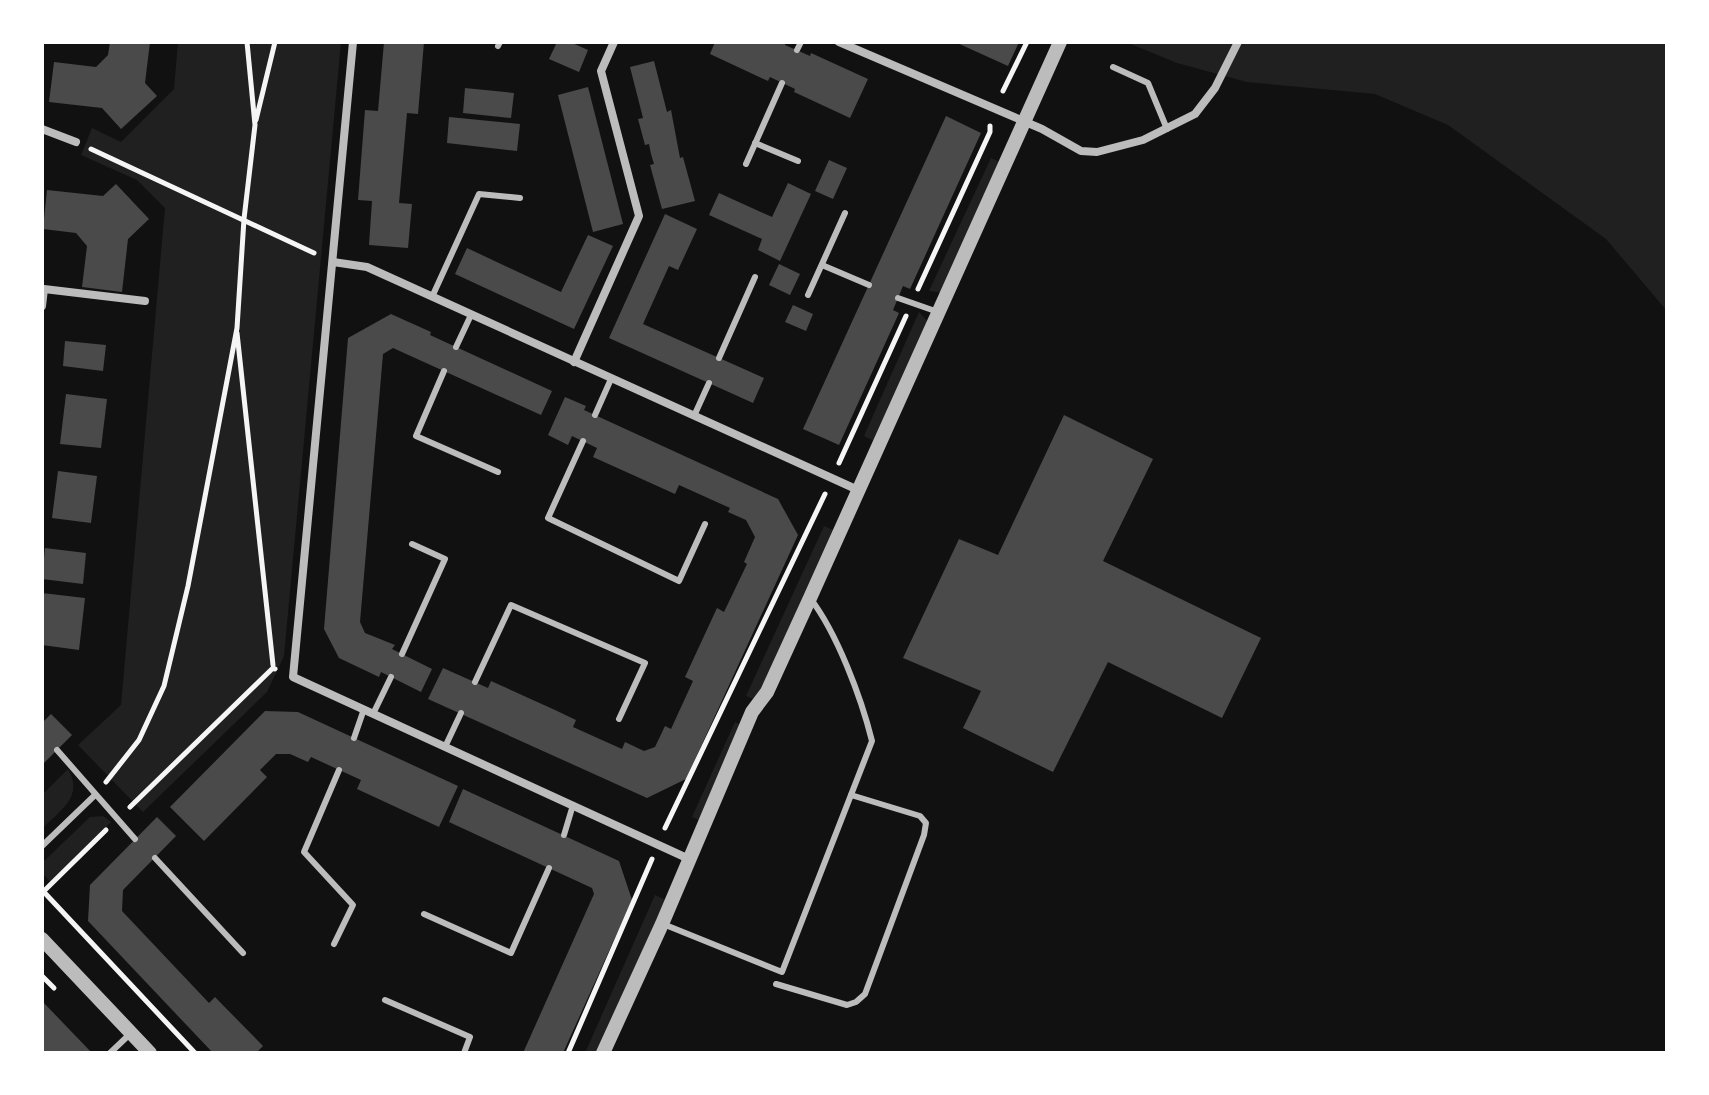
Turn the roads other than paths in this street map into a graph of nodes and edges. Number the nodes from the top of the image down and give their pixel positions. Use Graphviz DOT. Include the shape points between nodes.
graph roads {
  1 [pos="353,42"];
  2 [pos="614,42"];
  3 [pos="801,42"];
  4 [pos="839,42"];
  5 [pos="1060,42"];
  6 [pos="1238,42"];
  7 [pos="797,50"];
  8 [pos="1113,67"];
  9 [pos="782,83"];
  10 [pos="1025,122"];
  11 [pos="42,129"];
  12 [pos="1167,129"];
  13 [pos="76,142"];
  14 [pos="755,143"];
  15 [pos="798,161"];
  16 [pos="746,164"];
  17 [pos="520,198"];
  18 [pos="845,213"];
  19 [pos="333,262"];
  20 [pos="822,265"];
  21 [pos="755,277"];
  22 [pos="869,285"];
  23 [pos="808,295"];
  24 [pos="432,297"];
  25 [pos="898,298"];
  26 [pos="145,301"];
  27 [pos="42,306"];
  28 [pos="938,312"];
  29 [pos="471,315"];
  30 [pos="456,347"];
  31 [pos="719,358"];
  32 [pos="574,362"];
  33 [pos="444,371"];
  34 [pos="611,379"];
  35 [pos="709,383"];
  36 [pos="595,415"];
  37 [pos="694,416"];
  38 [pos="583,441"];
  39 [pos="498,472"];
  40 [pos="858,490"];
  41 [pos="705,524"];
  42 [pos="412,544"];
  43 [pos="810,598"];
  44 [pos="402,654"];
  45 [pos="391,677"];
  46 [pos="475,682"];
  47 [pos="368,712"];
  48 [pos="461,713"];
  49 [pos="619,719"];
  50 [pos="354,738"];
  51 [pos="445,747"];
  52 [pos="57,750"];
  53 [pos="339,770"];
  54 [pos="95,795"];
  55 [pos="851,795"];
  56 [pos="573,805"];
  57 [pos="564,835"];
  58 [pos="135,839"];
  59 [pos="42,846"];
  60 [pos="155,858"];
  61 [pos="689,859"];
  62 [pos="549,868"];
  63 [pos="424,914"];
  64 [pos="662,924"];
  65 [pos="42,939"];
  66 [pos="334,944"];
  67 [pos="243,953"];
  68 [pos="776,984"];
  69 [pos="385,1000"];
  70 [pos="131,1033"];
  71 [pos="110,1053"];
  72 [pos="150,1053"];
  73 [pos="464,1053"];
  74 [pos="603,1053"];
  1 -- 19 [label="street"];
  2 -- 32 [label="street" via="601,71 639,216"];
  3 -- 7 [label="lane"];
  4 -- 10 [label="street"];
  5 -- 10 [label="street"];
  6 -- 12 [label="street" via="1206,102"];
  8 -- 12 [label="lane" via="1148,83"];
  9 -- 14 [label="lane"];
  10 -- 12 [label="street" via="1081,151 1097,152"];
  10 -- 28 [label="street"];
  11 -- 13 [label="street"];
  14 -- 15 [label="lane"];
  14 -- 16 [label="lane"];
  17 -- 24 [label="lane" via="479,194"];
  18 -- 20 [label="lane"];
  19 -- 24 [label="street" via="367,267"];
  19 -- 47 [label="street" via="293,677"];
  20 -- 22 [label="lane"];
  20 -- 23 [label="lane"];
  21 -- 31 [label="lane"];
  24 -- 29 [label="street"];
  25 -- 28 [label="lane"];
  26 -- 27 [label="street" via="44,289"];
  28 -- 40 [label="street"];
  29 -- 30 [label="lane"];
  29 -- 32 [label="street"];
  32 -- 34 [label="street"];
  33 -- 39 [label="lane" via="416,436"];
  34 -- 36 [label="lane"];
  34 -- 37 [label="street"];
  35 -- 37 [label="lane"];
  37 -- 40 [label="street"];
  38 -- 41 [label="lane" via="548,518 679,581"];
  40 -- 43 [label="street"];
  42 -- 44 [label="lane" via="445,559"];
  43 -- 55 [label="lane" via="824,616 872,741"];
  43 -- 61 [label="street" via="767,692 752,712"];
  45 -- 47 [label="lane"];
  46 -- 49 [label="lane" via="511,605 645,663"];
  47 -- 50 [label="lane"];
  47 -- 51 [label="street"];
  48 -- 51 [label="lane"];
  51 -- 56 [label="street"];
  52 -- 54 [label="lane"];
  53 -- 66 [label="lane" via="304,852 353,905"];
  54 -- 58 [label="lane"];
  54 -- 59 [label="lane"];
  55 -- 64 [label="lane" via="782,972"];
  55 -- 68 [label="lane" via="920,816 926,823 865,994 847,1005"];
  56 -- 57 [label="lane"];
  56 -- 61 [label="street"];
  60 -- 67 [label="lane"];
  61 -- 64 [label="street"];
  62 -- 63 [label="lane" via="511,953"];
  64 -- 74 [label="street"];
  65 -- 70 [label="street"];
  69 -- 73 [label="lane" via="470,1037"];
  70 -- 71 [label="lane"];
  70 -- 72 [label="street"];
}
